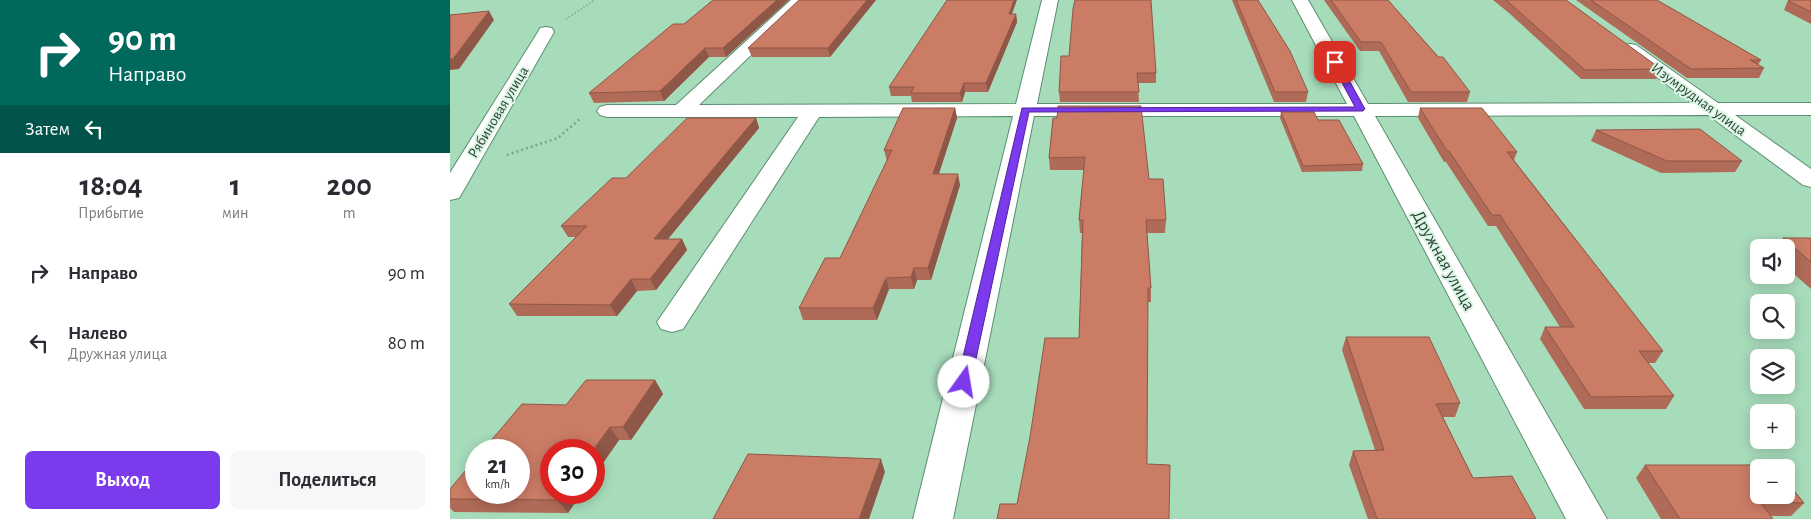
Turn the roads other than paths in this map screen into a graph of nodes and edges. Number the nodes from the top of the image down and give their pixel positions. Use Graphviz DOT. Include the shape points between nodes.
graph roads {
  1 [pos="800,0"];
  2 [pos="1050,0"];
  3 [pos="1300,0"];
  4 [pos="546,32"];
  5 [pos="1618,40"];
  6 [pos="1025,109"];
  7 [pos="1360,109"];
  8 [pos="1713,109"];
  9 [pos="1811,109"];
  10 [pos="682,110"];
  11 [pos="812,110"];
  12 [pos="597,112"];
  13 [pos="460,168"];
  14 [pos="1811,180"];
  15 [pos="450,193"];
  16 [pos="672,322"];
  17 [pos="933,519"];
  18 [pos="1587,519"];
  1 -- 10 [label="street"];
  2 -- 6 [label="street"];
  3 -- 7 [label="street, Дружная улица"];
  4 -- 13 [label="street, Рябиновая улица"];
  5 -- 8 [label="street, Изумрудная улица"];
  6 -- 7 [label="street"];
  6 -- 11 [label="street"];
  6 -- 17 [label="street"];
  7 -- 8 [label="street"];
  7 -- 18 [label="street, Дружная улица"];
  8 -- 9 [label="street"];
  8 -- 14 [label="street, Изумрудная улица"];
  10 -- 11 [label="street"];
  10 -- 12 [label="street"];
  11 -- 16 [label="street"];
  13 -- 15 [label="street, Рябиновая улица"];
}
